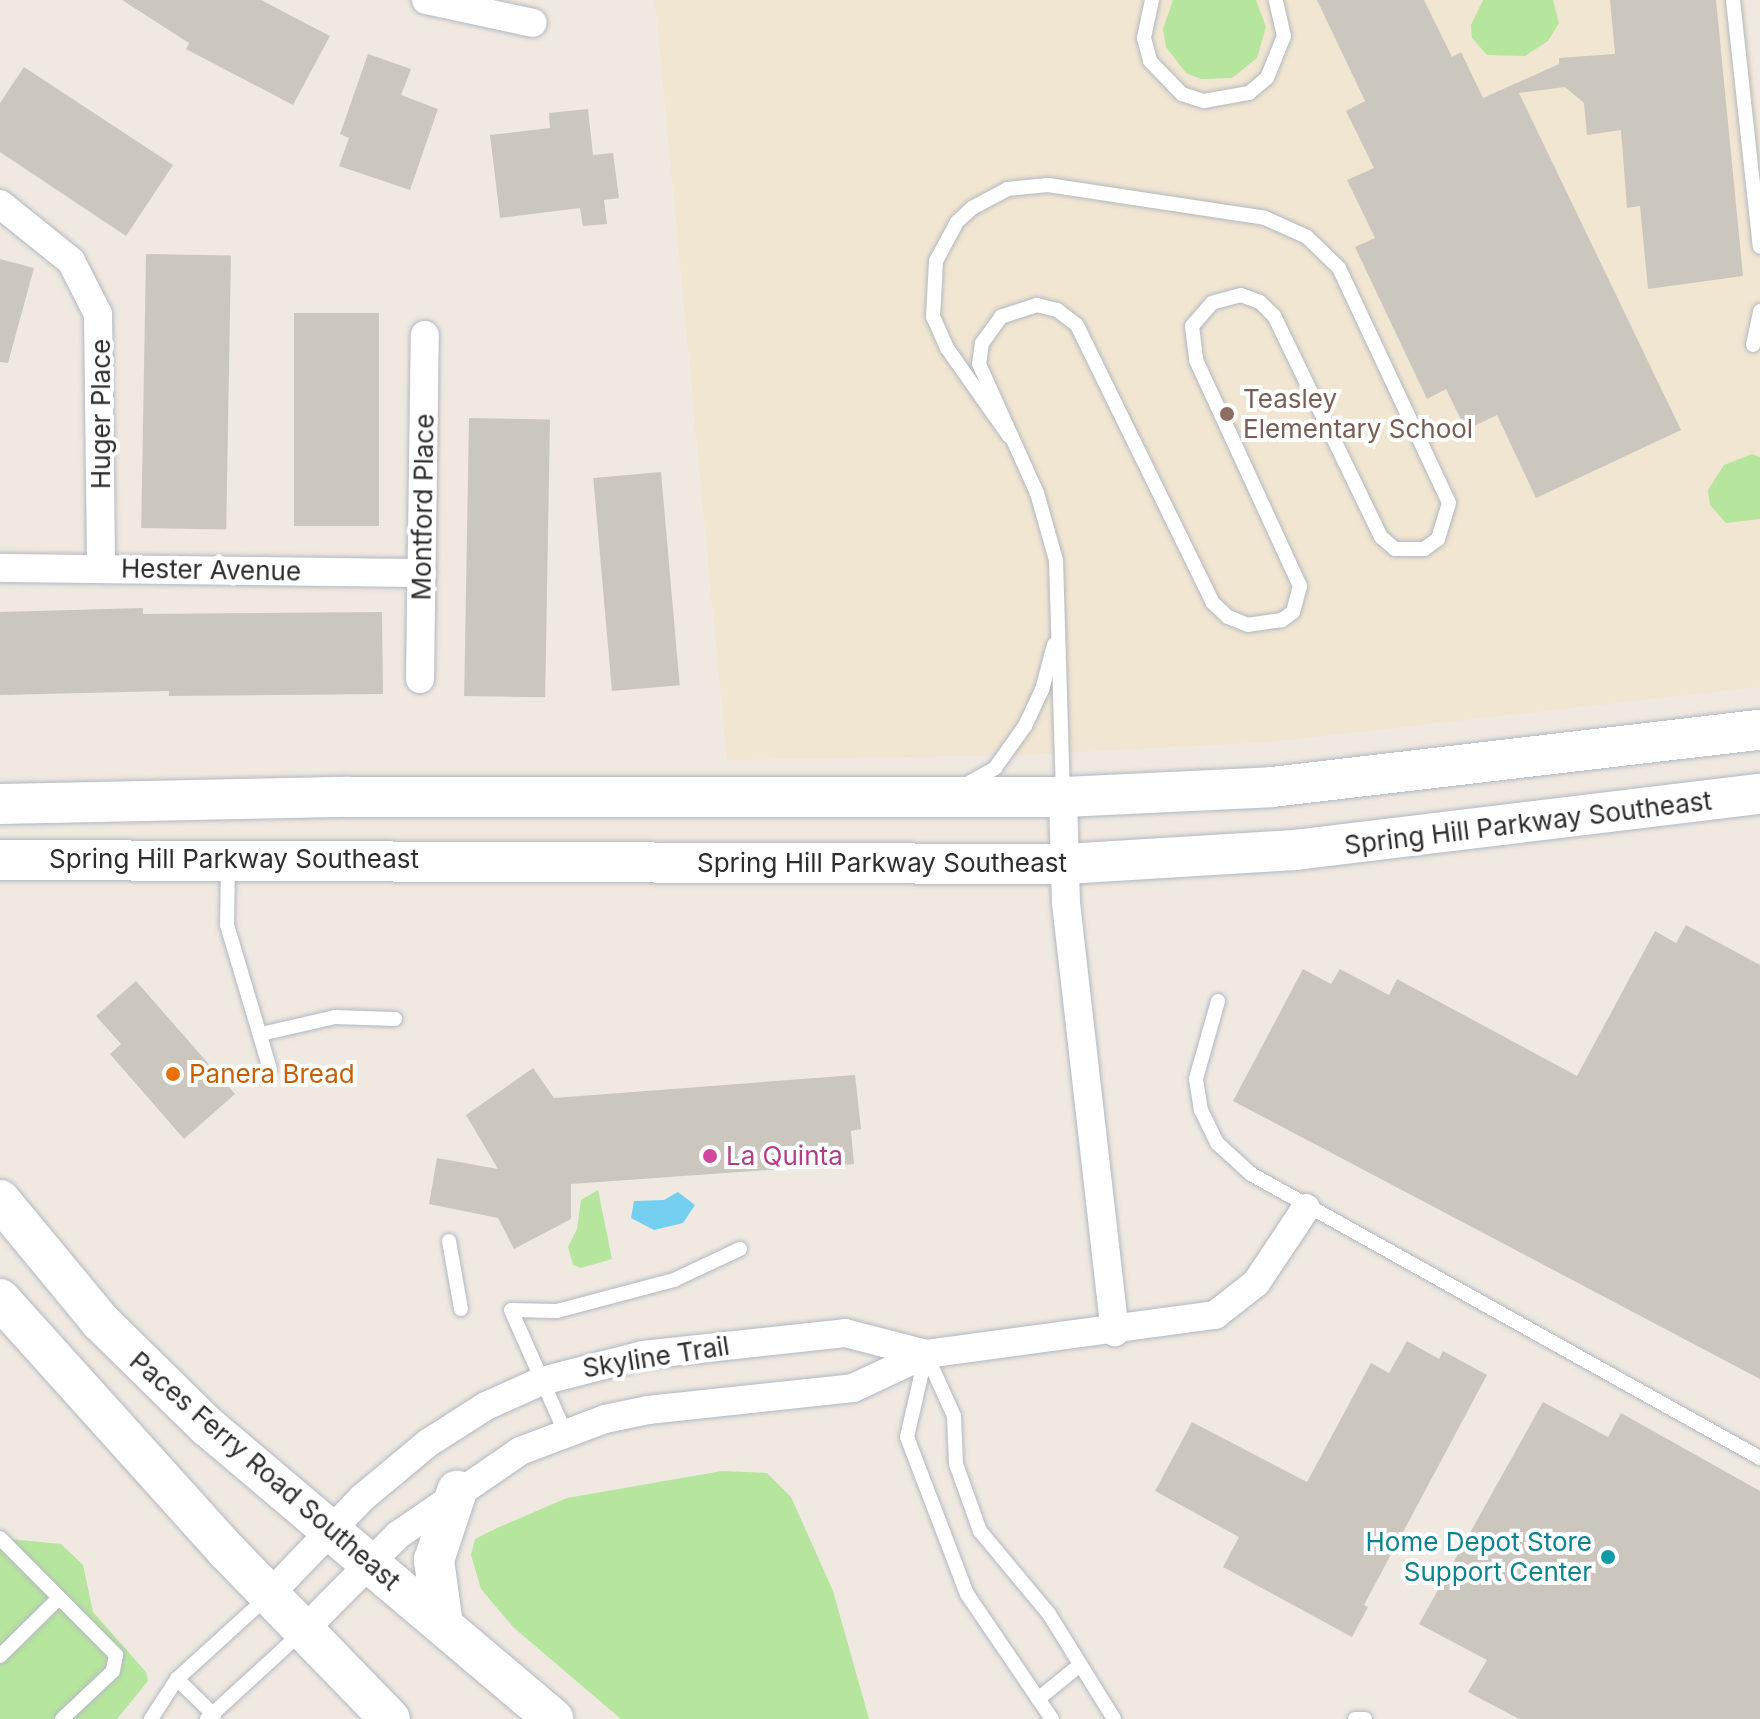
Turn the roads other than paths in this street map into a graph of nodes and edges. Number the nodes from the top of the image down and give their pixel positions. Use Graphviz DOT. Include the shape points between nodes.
graph roads {
  1 [pos="426,0"];
  2 [pos="1152,0"];
  3 [pos="1276,0"];
  4 [pos="1733,0"];
  5 [pos="533,23"];
  6 [pos="0,204"];
  7 [pos="1760,247"];
  8 [pos="1760,311"];
  9 [pos="425,335"];
  10 [pos="1753,345"];
  11 [pos="1009,436"];
  12 [pos="0,568"];
  13 [pos="101,569"];
  14 [pos="422,573"];
  15 [pos="1060,597"];
  16 [pos="420,679"];
  17 [pos="1760,730"];
  18 [pos="1760,794"];
  19 [pos="943,797"];
  20 [pos="1063,797"];
  21 [pos="0,804"];
  22 [pos="228,859"];
  23 [pos="0,860"];
  24 [pos="1065,864"];
  25 [pos="1218,1001"];
  26 [pos="395,1019"];
  27 [pos="261,1034"];
  28 [pos="270,1069"];
  29 [pos="0,1200"];
  30 [pos="1306,1208"];
  31 [pos="449,1241"];
  32 [pos="740,1249"];
  33 [pos="461,1309"];
  34 [pos="5,1316"];
  35 [pos="1115,1332"];
  36 [pos="926,1354"];
  37 [pos="542,1381"];
  38 [pos="565,1432"];
  39 [pos="1760,1458"];
  40 [pos="457,1491"];
  41 [pos="329,1532"];
  42 [pos="0,1538"];
  43 [pos="367,1563"];
  44 [pos="270,1594"];
  45 [pos="59,1598"];
  46 [pos="443,1625"];
  47 [pos="305,1629"];
  48 [pos="0,1656"];
  49 [pos="1080,1665"];
  50 [pos="177,1679"];
  51 [pos="1038,1699"];
  52 [pos="210,1717"];
  53 [pos="62,1719"];
  54 [pos="151,1719"];
  55 [pos="390,1719"];
  56 [pos="553,1719"];
  57 [pos="1052,1719"];
  58 [pos="1114,1719"];
  59 [pos="1355,1719"];
  60 [pos="1365,1719"];
  1 -- 5 [label="street"];
  2 -- 3 [label="lane" via="1144,38 1150,61 1182,94 1204,101 1227,101 1267,78 1284,36"];
  4 -- 7 [label="lane"];
  6 -- 13 [label="street, Huger Place" via="71,261 98,314"];
  8 -- 10 [label="lane"];
  9 -- 14 [label="street, Montford Place"];
  11 -- 11 [label="lane" via="983,382 982,343 990,327 1019,307 1057,310 1077,325 1090,348 1213,603 1248,625 1282,620 1293,612 1298,598 1298,572 1190,340 1200,312 1241,295 1260,302 1283,331 1381,537 1395,549 1424,549 1438,539 1447,522 1444,483 1339,268 1307,237 1265,218 1048,185 1007,189 972,208 939,253 931,280 933,317 947,348"];
  11 -- 15 [label="lane" via="1048,528"];
  12 -- 13 [label="street, Hester Avenue"];
  13 -- 14 [label="street, Hester Avenue"];
  14 -- 16 [label="street, Montford Place"];
  15 -- 19 [label="lane" via="1052,661 1025,726 995,768"];
  15 -- 20 [label="lane"];
  17 -- 20 [label="street" via="1333,781"];
  18 -- 24 [label="street, Spring Hill Parkway Southeast" via="1309,849"];
  19 -- 20 [label="street"];
  19 -- 21 [label="street" via="348,797"];
  20 -- 24 [label="street"];
  22 -- 23 [label="street, Spring Hill Parkway Southeast"];
  22 -- 24 [label="street, Spring Hill Parkway Southeast"];
  22 -- 27 [label="lane" via="227,925"];
  24 -- 35 [label="street"];
  25 -- 30 [label="lane" via="1196,1079 1201,1110 1217,1143 1251,1174"];
  26 -- 27 [label="lane" via="335,1017"];
  27 -- 28 [label="lane"];
  29 -- 41 [label="street, Paces Ferry Road Southeast" via="101,1322 156,1378"];
  30 -- 35 [label="street, Skyline Trail" via="1256,1283 1215,1315"];
  30 -- 39 [label="lane"];
  31 -- 33 [label="lane"];
  32 -- 37 [label="lane" via="674,1280 557,1311 511,1310"];
  34 -- 44 [label="street"];
  35 -- 36 [label="street, Skyline Trail"];
  36 -- 37 [label="street, Skyline Trail" via="845,1333 643,1355"];
  36 -- 38 [label="street, Skyline Trail" via="853,1388 648,1410"];
  36 -- 49 [label="lane" via="954,1416 956,1464 980,1531 1049,1614"];
  36 -- 51 [label="lane" via="907,1437 967,1594"];
  37 -- 38 [label="lane"];
  37 -- 41 [label="street, Skyline Trail" via="486,1406 428,1443"];
  38 -- 40 [label="street, Skyline Trail" via="520,1451"];
  40 -- 43 [label="street, Skyline Trail"];
  40 -- 46 [label="street" via="434,1560"];
  41 -- 43 [label="street, Paces Ferry Road Southeast"];
  41 -- 44 [label="street, Skyline Trail"];
  42 -- 45 [label="lane"];
  43 -- 46 [label="street, Paces Ferry Road Southeast"];
  43 -- 47 [label="street, Skyline Trail"];
  44 -- 47 [label="street"];
  44 -- 50 [label="lane"];
  45 -- 48 [label="lane"];
  45 -- 53 [label="lane" via="116,1655 113,1671"];
  46 -- 56 [label="street, Paces Ferry Road Southeast"];
  47 -- 52 [label="lane"];
  47 -- 55 [label="street"];
  49 -- 51 [label="lane"];
  49 -- 58 [label="lane"];
  50 -- 52 [label="lane"];
  50 -- 54 [label="lane"];
  51 -- 57 [label="lane"];
  59 -- 60 [label="lane"];
}
